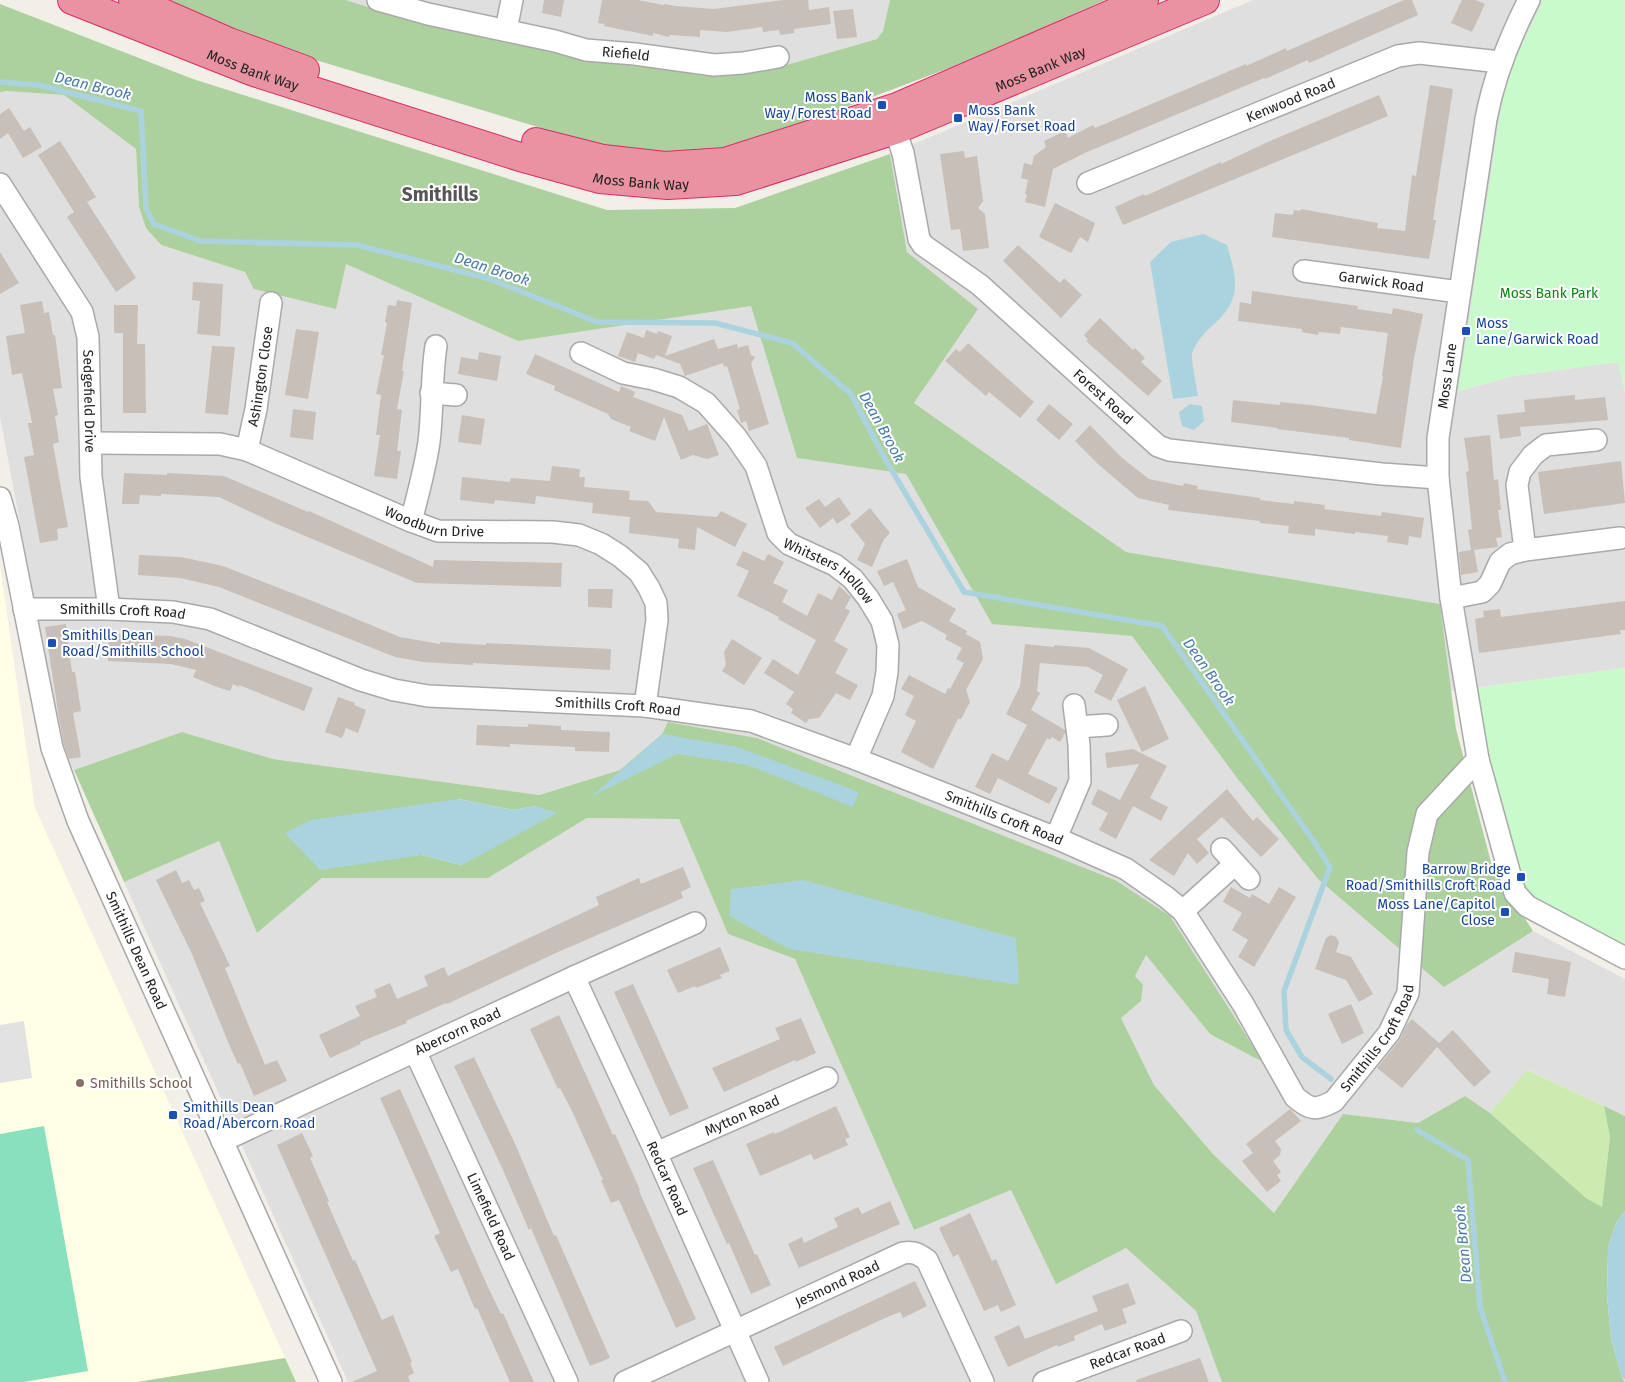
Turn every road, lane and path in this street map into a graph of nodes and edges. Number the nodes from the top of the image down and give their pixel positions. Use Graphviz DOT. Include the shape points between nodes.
graph roads {
  1 [pos="72,0"];
  2 [pos="133,0"];
  3 [pos="378,0"];
  4 [pos="512,0"];
  5 [pos="1144,0"];
  6 [pos="1205,0"];
  7 [pos="1529,0"];
  8 [pos="506,30"];
  9 [pos="778,57"];
  10 [pos="1500,62"];
  11 [pos="895,130"];
  12 [pos="1088,183"];
  13 [pos="0,184"];
  14 [pos="1304,271"];
  15 [pos="1459,292"];
  16 [pos="272,303"];
  17 [pos="436,346"];
  18 [pos="589,353"];
  19 [pos="431,393"];
  20 [pos="456,395"];
  21 [pos="1596,440"];
  22 [pos="92,443"];
  23 [pos="246,450"];
  24 [pos="1438,478"];
  25 [pos="0,498"];
  26 [pos="411,521"];
  27 [pos="1620,538"];
  28 [pos="1525,550"];
  29 [pos="1451,598"];
  30 [pos="109,609"];
  31 [pos="24,610"];
  32 [pos="1074,705"];
  33 [pos="645,706"];
  34 [pos="1106,724"];
  35 [pos="1077,727"];
  36 [pos="856,759"];
  37 [pos="1478,759"];
  38 [pos="1056,838"];
  39 [pos="1235,864"];
  40 [pos="1183,911"];
  41 [pos="695,923"];
  42 [pos="1625,958"];
  43 [pos="574,976"];
  44 [pos="415,1050"];
  45 [pos="827,1078"];
  46 [pos="222,1141"];
  47 [pos="656,1153"];
  48 [pos="734,1331"];
  49 [pos="1181,1331"];
  50 [pos="331,1382"];
  51 [pos="567,1382"];
  52 [pos="625,1382"];
  53 [pos="758,1382"];
  54 [pos="983,1382"];
  55 [pos="1044,1382"];
  1 -- 11 [label="highway, Moss Bank Way" via="254,72 520,157 600,179 668,185 736,181"];
  2 -- 5 [label="highway, Moss Bank Way" via="229,42 300,68 536,142 603,159 665,166 725,162 897,107"];
  3 -- 8 [label="street, Riefield"];
  4 -- 8 [label="street"];
  6 -- 11 [label="highway, Moss Bank Way"];
  7 -- 10 [label="street, Moss Lane"];
  8 -- 9 [label="street, Riefield" via="586,50 700,64 730,64 745,54"];
  10 -- 12 [label="street, Kenwood Road" via="1419,53 1398,56"];
  10 -- 15 [label="street, Moss Lane" via="1486,120"];
  11 -- 24 [label="street, Forest Road" via="904,153 919,239 923,245 980,285 1158,446 1169,450"];
  13 -- 22 [label="street, Sedgefield Drive" via="24,206 82,312 88,337"];
  14 -- 15 [label="street, Garwick Road"];
  15 -- 24 [label="street, Moss Lane" via="1438,438"];
  16 -- 23 [label="street, Ashington Close" via="256,409"];
  17 -- 19 [label="street"];
  18 -- 36 [label="street, Whitsters Hollow" via="623,373 653,378 678,387 706,403 756,466 778,533 790,544 835,565 853,579 868,598 882,621 888,645 887,672 882,696"];
  19 -- 20 [label="street"];
  19 -- 26 [label="street" via="428,449"];
  21 -- 28 [label="street" via="1546,445 1533,454 1520,472 1517,486"];
  22 -- 23 [label="street, Woodburn Drive" via="220,444"];
  22 -- 30 [label="street, Sedgefield Drive" via="91,477"];
  23 -- 26 [label="street, Woodburn Drive"];
  24 -- 29 [label="street, Moss Lane"];
  25 -- 31 [label="street, Smithills Dean Road"];
  26 -- 33 [label="street, Woodburn Drive" via="438,531 579,535 620,556 639,572 656,602 657,620"];
  27 -- 28 [label="street"];
  28 -- 29 [label="street" via="1510,554 1500,562 1490,584 1482,592"];
  29 -- 37 [label="street, Moss Lane"];
  30 -- 31 [label="street, Smithills Croft Road"];
  30 -- 33 [label="street, Smithills Croft Road" via="173,612 210,618 361,680 394,690 428,696"];
  31 -- 46 [label="street, Smithills Dean Road" via="52,748 78,821"];
  32 -- 35 [label="street"];
  33 -- 36 [label="street, Smithills Croft Road" via="752,721"];
  34 -- 35 [label="street"];
  35 -- 38 [label="street" via="1080,781"];
  36 -- 38 [label="street, Smithills Croft Road"];
  37 -- 40 [label="street, Smithills Croft Road" via="1427,814 1418,852 1408,992 1389,1033 1334,1101 1321,1108 1306,1107 1295,1097 1243,1004"];
  37 -- 42 [label="street, Moss Lane" via="1515,893 1527,906"];
  38 -- 40 [label="street, Smithills Croft Road" via="1126,869"];
  39 -- 40 [label="street"];
  41 -- 43 [label="street, Abercorn Road"];
  43 -- 44 [label="street, Abercorn Road"];
  43 -- 47 [label="street, Redcar Road"];
  44 -- 46 [label="street, Abercorn Road"];
  44 -- 51 [label="street, Limefield Road"];
  45 -- 47 [label="street, Mytton Road"];
  46 -- 50 [label="street, Smithills Dean Road"];
  47 -- 48 [label="street, Redcar Road"];
  48 -- 52 [label="street, Jesmond Road"];
  48 -- 53 [label="street, Redcar Road"];
  48 -- 54 [label="street, Jesmond Road" via="912,1251 927,1260"];
  49 -- 55 [label="street, Redcar Road"];
}
